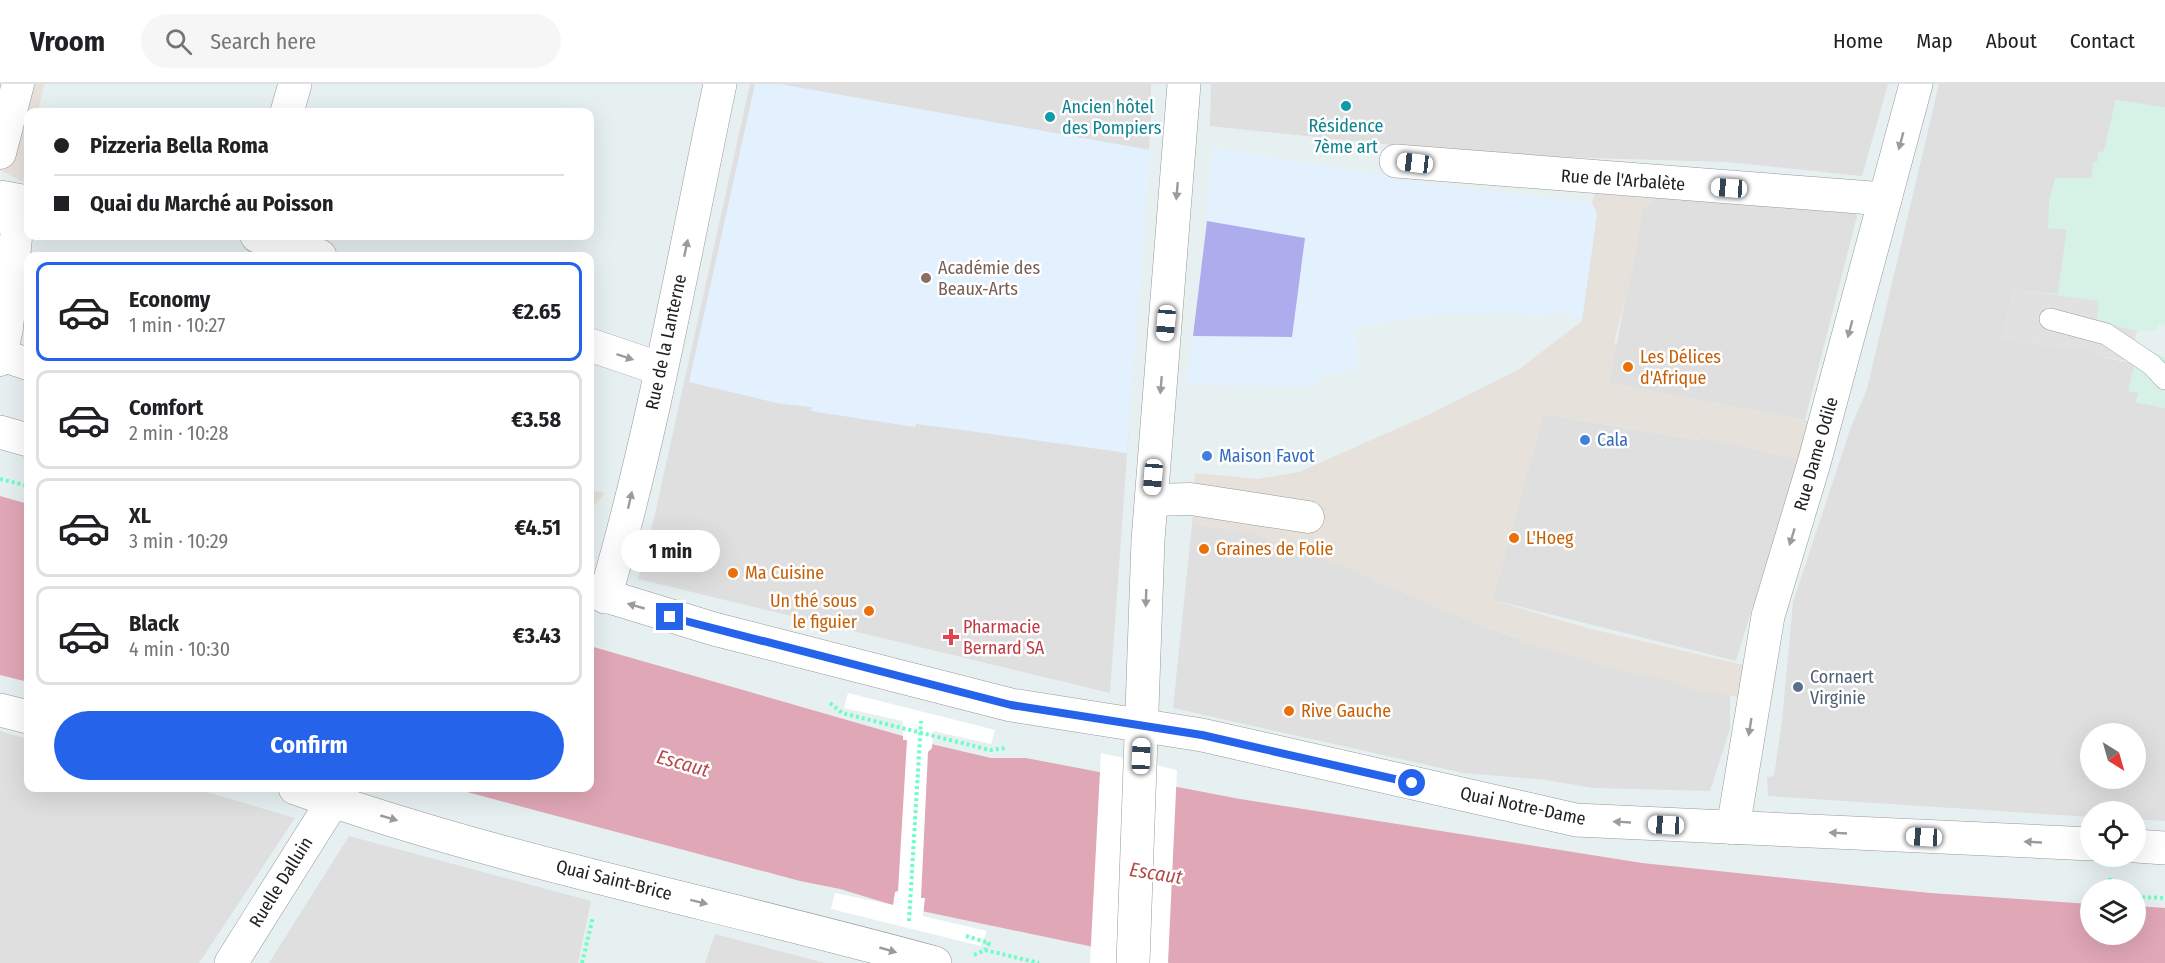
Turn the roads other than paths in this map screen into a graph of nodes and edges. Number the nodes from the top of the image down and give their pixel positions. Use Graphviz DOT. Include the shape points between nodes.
graph roads {
  1 [pos="18,84"];
  2 [pos="295,84"];
  3 [pos="720,84"];
  4 [pos="1184,84"];
  5 [pos="1916,84"];
  6 [pos="288,108"];
  7 [pos="0,153"];
  8 [pos="1396,161"];
  9 [pos="0,197"];
  10 [pos="1885,199"];
  11 [pos="15,213"];
  12 [pos="270,240"];
  13 [pos="307,252"];
  14 [pos="2050,319"];
  15 [pos="594,346"];
  16 [pos="10,360"];
  17 [pos="661,369"];
  18 [pos="2165,379"];
  19 [pos="0,432"];
  20 [pos="24,439"];
  21 [pos="1151,500"];
  22 [pos="1308,517"];
  23 [pos="597,594"];
  24 [pos="0,710"];
  25 [pos="24,716"];
  26 [pos="1142,726"];
  27 [pos="307,792"];
  28 [pos="333,801"];
  29 [pos="1733,828"];
  30 [pos="2080,844"];
  31 [pos="2146,847"];
  32 [pos="2165,848"];
  33 [pos="231,963"];
  34 [pos="935,963"];
  35 [pos="1133,963"];
  1 -- 7 [label="street"];
  2 -- 6 [label="street"];
  17 -- 3 [label="street, Rue de la Lanterne, one-way"];
  4 -- 21 [label="street, one-way"];
  5 -- 10 [label="street, Rue Dame Odile, one-way"];
  8 -- 10 [label="street, Rue de l'Arbalète"];
  9 -- 11 [label="street"];
  10 -- 29 [label="street, Rue Dame Odile, one-way" via="1814,464 1768,616"];
  11 -- 16 [label="street" via="7,328"];
  12 -- 13 [label="street"];
  14 -- 18 [label="lane" via="2106,334 2152,365"];
  15 -- 17 [label="street, one-way"];
  23 -- 17 [label="street, Rue de la Lanterne, one-way" via="620,546"];
  19 -- 20 [label="street"];
  21 -- 22 [label="street" via="1191,499"];
  21 -- 26 [label="street, one-way"];
  26 -- 23 [label="street, Quai Notre-Dame, one-way" via="1011,705 714,629"];
  24 -- 25 [label="street"];
  29 -- 26 [label="street, Quai Notre-Dame, one-way" via="1576,820 1202,735"];
  26 -- 35 [label="street"];
  27 -- 28 [label="street, Quai Saint-Brice"];
  28 -- 33 [label="street, Ruelle Dalluin"];
  28 -- 34 [label="street, Quai Saint-Brice, one-way" via="604,879"];
  30 -- 29 [label="street, Quai Notre-Dame, one-way"];
  31 -- 32 [label="street"];
}
